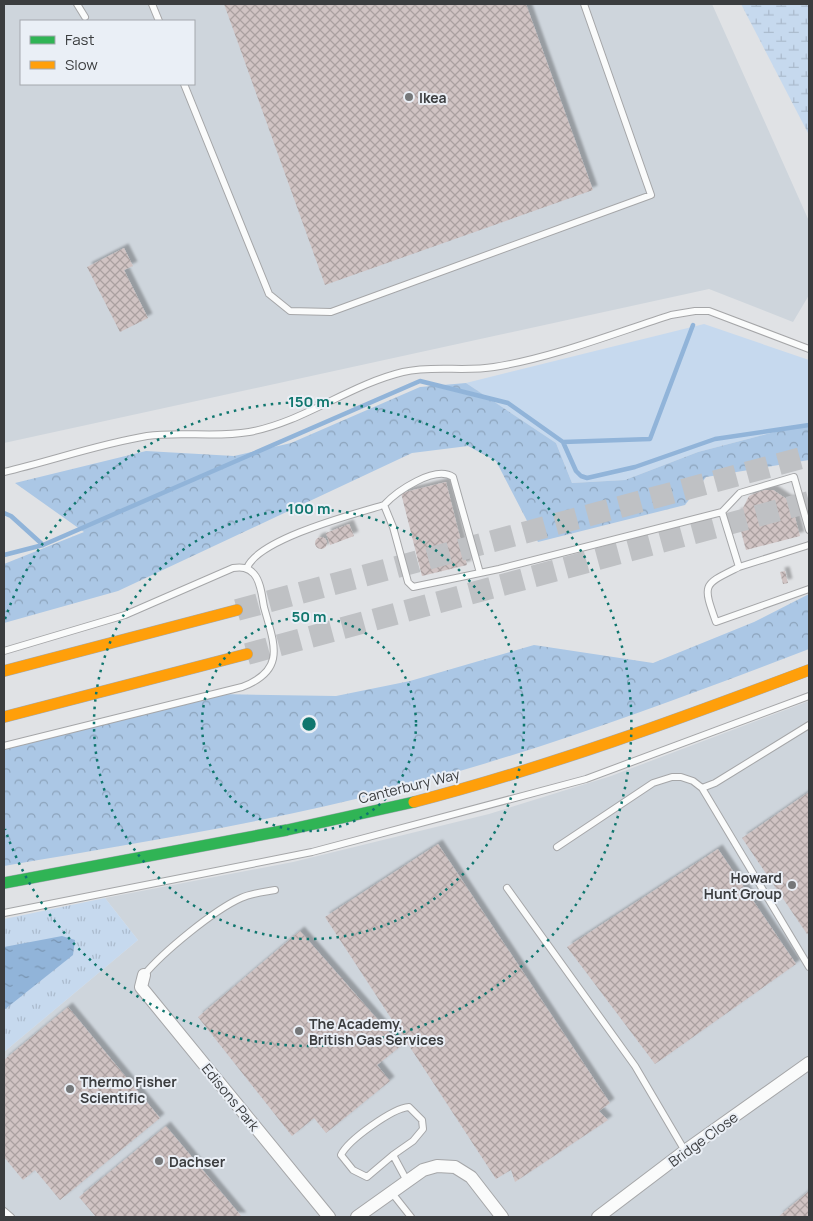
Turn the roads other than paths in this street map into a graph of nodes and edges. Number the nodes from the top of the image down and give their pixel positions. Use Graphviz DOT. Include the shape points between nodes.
graph roads {
  1 [pos="77,4"];
  2 [pos="152,4"];
  3 [pos="584,4"];
  4 [pos="85,17"];
  5 [pos="159,20"];
  6 [pos="184,85"];
  7 [pos="809,349"];
  8 [pos="4,472"];
  9 [pos="384,505"];
  10 [pos="722,512"];
  11 [pos="809,530"];
  12 [pos="809,545"];
  13 [pos="738,567"];
  14 [pos="247,568"];
  15 [pos="480,573"];
  16 [pos="809,589"];
  17 [pos="237,610"];
  18 [pos="4,651"];
  19 [pos="247,654"];
  20 [pos="4,670"];
  21 [pos="809,670"];
  22 [pos="809,696"];
  23 [pos="4,716"];
  24 [pos="809,725"];
  25 [pos="4,746"];
  26 [pos="702,788"];
  27 [pos="556,847"];
  28 [pos="4,883"];
  29 [pos="507,888"];
  30 [pos="275,890"];
  31 [pos="4,913"];
  32 [pos="809,967"];
  33 [pos="144,975"];
  34 [pos="809,1063"];
  35 [pos="685,1151"];
  36 [pos="393,1155"];
  37 [pos="407,1181"];
  38 [pos="392,1193"];
  39 [pos="4,1211"];
  40 [pos="11,1217"];
  41 [pos="329,1217"];
  42 [pos="356,1217"];
  43 [pos="410,1217"];
  44 [pos="502,1217"];
  45 [pos="598,1217"];
  1 -- 4 [label="lane"];
  2 -- 5 [label="lane"];
  3 -- 6 [label="lane" via="652,195 330,312 290,310 269,294"];
  7 -- 8 [label="lane" via="709,312 695,311 671,315 523,362 492,368 404,372 370,382 283,423 250,432 223,436 148,436"];
  9 -- 14 [label="lane" via="340,517 290,537 252,557"];
  9 -- 15 [label="lane" via="408,582 413,587"];
  9 -- 15 [label="lane" via="396,491 412,483 441,474 453,477"];
  10 -- 11 [label="lane" via="740,493 794,477"];
  10 -- 13 [label="lane"];
  10 -- 15 [label="lane"];
  12 -- 13 [label="lane"];
  13 -- 16 [label="lane" via="710,582 707,588 716,622"];
  14 -- 18 [label="lane" via="233,568 125,615"];
  14 -- 25 [label="lane" via="258,580 276,652 269,669 259,679 242,687"];
  17 -- 20 [label="highway"];
  19 -- 23 [label="highway"];
  21 -- 28 [label="highway, Canterbury Way" via="584,751 457,790 313,826"];
  22 -- 31 [label="lane" via="586,779 312,852"];
  24 -- 26 [label="lane"];
  26 -- 27 [label="lane" via="681,777 653,783"];
  26 -- 32 [label="lane"];
  29 -- 35 [label="lane" via="635,1066"];
  30 -- 33 [label="lane" via="244,896 226,906 155,962"];
  33 -- 41 [label="street, Edisons Park" via="141,987"];
  34 -- 35 [label="street, Bridge Close"];
  35 -- 45 [label="street, Bridge Close"];
  36 -- 36 [label="lane" via="367,1177 352,1170 341,1155 344,1148 400,1108 409,1107 422,1120 423,1129 413,1141"];
  36 -- 37 [label="lane"];
  37 -- 38 [label="street"];
  37 -- 44 [label="street" via="423,1170 437,1166 454,1167 471,1177"];
  38 -- 42 [label="street"];
  38 -- 43 [label="lane"];
  39 -- 40 [label="lane"];
}
